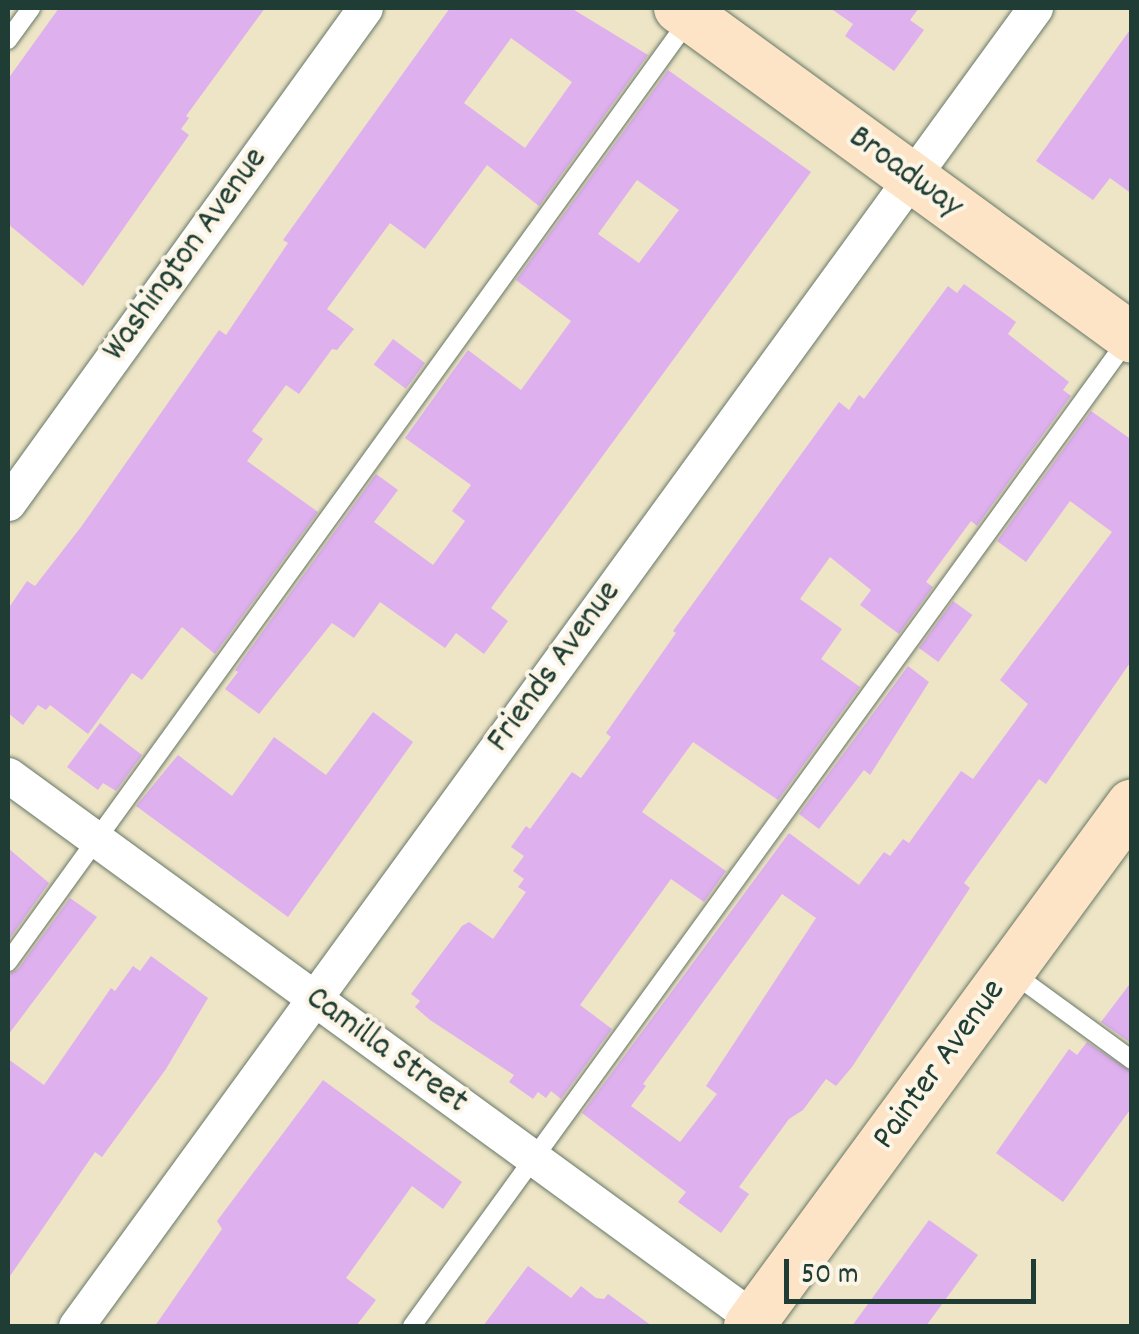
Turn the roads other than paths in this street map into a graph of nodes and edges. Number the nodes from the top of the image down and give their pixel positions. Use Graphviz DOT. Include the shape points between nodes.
graph roads {
  1 [pos="32,8"];
  2 [pos="365,8"];
  3 [pos="1035,8"];
  4 [pos="689,10"];
  5 [pos="8,40"];
  6 [pos="912,177"];
  7 [pos="1131,336"];
  8 [pos="8,503"];
  9 [pos="8,776"];
  10 [pos="1132,804"];
  11 [pos="96,840"];
  12 [pos="8,962"];
  13 [pos="1010,971"];
  14 [pos="314,998"];
  15 [pos="1132,1060"];
  16 [pos="534,1159"];
  17 [pos="756,1324"];
  18 [pos="76,1326"];
  19 [pos="412,1326"];
  1 -- 5 [label="lane"];
  2 -- 8 [label="street, Washington Avenue"];
  3 -- 6 [label="street, Friends Avenue"];
  4 -- 6 [label="street, Broadway"];
  4 -- 11 [label="lane"];
  6 -- 7 [label="street, Broadway"];
  6 -- 14 [label="street, Friends Avenue"];
  7 -- 16 [label="lane"];
  9 -- 11 [label="street, Camilla Street"];
  10 -- 13 [label="street, Painter Avenue"];
  11 -- 12 [label="lane"];
  11 -- 14 [label="street, Camilla Street"];
  13 -- 15 [label="lane"];
  13 -- 17 [label="street, Painter Avenue"];
  14 -- 16 [label="street, Camilla Street"];
  14 -- 18 [label="street, Friends Avenue"];
  16 -- 17 [label="street, Camilla Street"];
  16 -- 19 [label="lane"];
}
